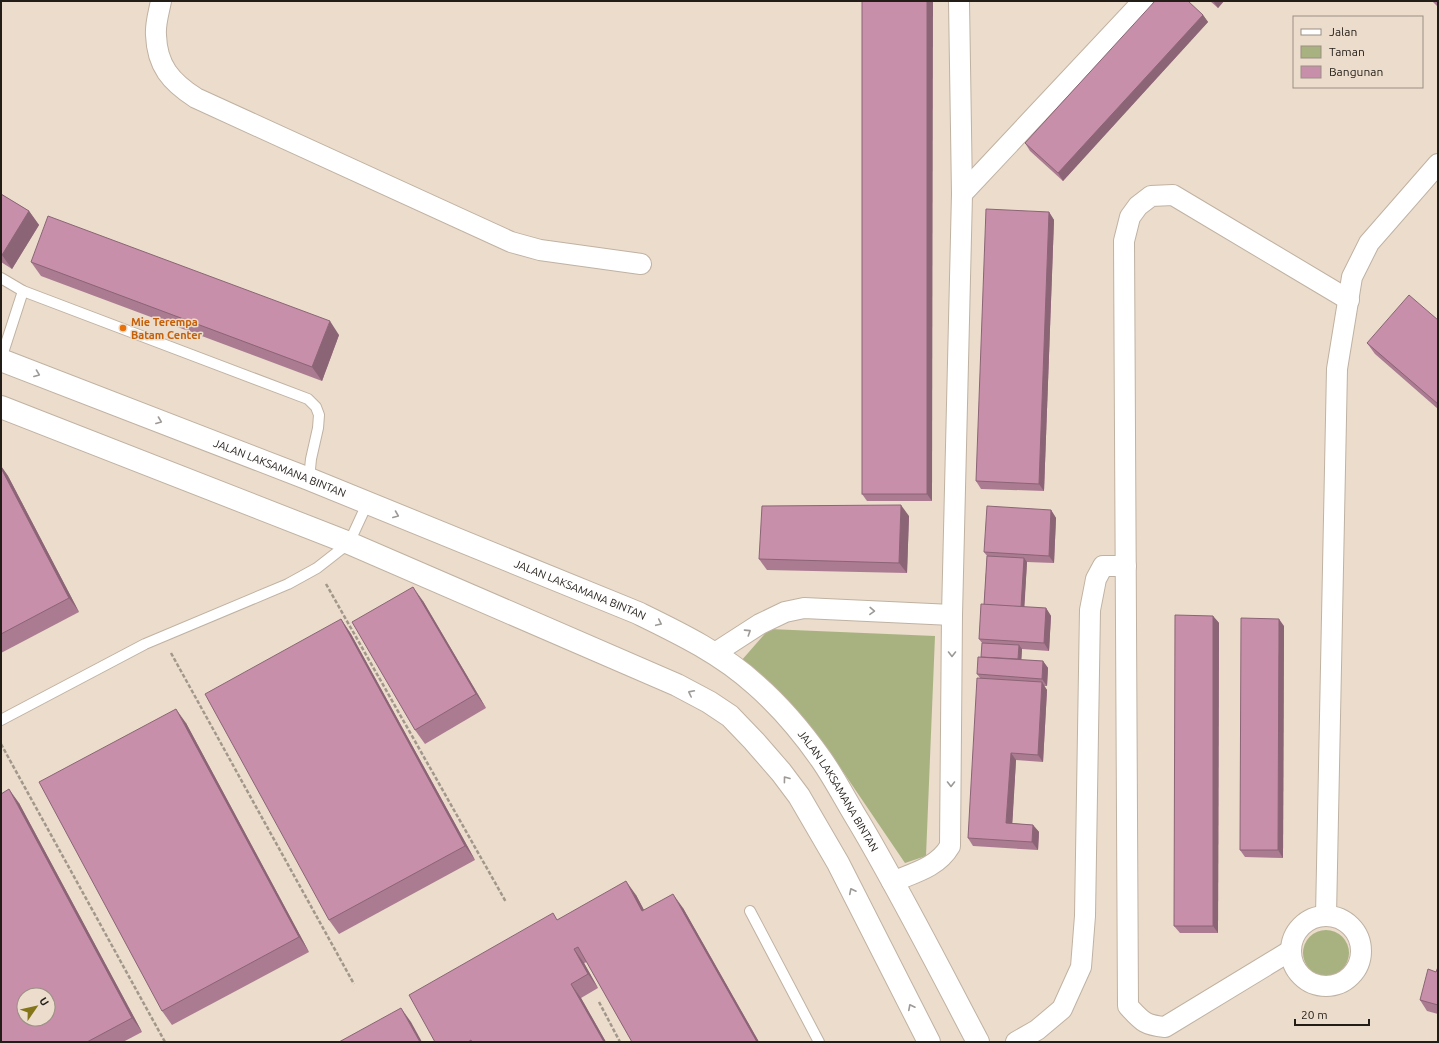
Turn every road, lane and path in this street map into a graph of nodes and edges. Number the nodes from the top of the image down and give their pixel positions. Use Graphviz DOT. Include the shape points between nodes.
graph roads {
  1 [pos="160,1"];
  2 [pos="959,1"];
  3 [pos="1143,1"];
  4 [pos="1438,164"];
  5 [pos="962,194"];
  6 [pos="642,264"];
  7 [pos="1,278"];
  8 [pos="23,291"];
  9 [pos="1349,300"];
  10 [pos="1,359"];
  11 [pos="1,407"];
  12 [pos="309,479"];
  13 [pos="367,504"];
  14 [pos="349,543"];
  15 [pos="1126,566"];
  16 [pos="317,568"];
  17 [pos="952,614"];
  18 [pos="162,636"];
  19 [pos="715,653"];
  20 [pos="1,720"];
  21 [pos="1,744"];
  22 [pos="892,882"];
  23 [pos="506,902"];
  24 [pos="750,912"];
  25 [pos="1326,916"];
  26 [pos="1290,951"];
  27 [pos="354,984"];
  28 [pos="599,1002"];
  29 [pos="165,1042"];
  30 [pos="620,1042"];
  31 [pos="819,1042"];
  32 [pos="928,1042"];
  33 [pos="978,1042"];
  34 [pos="1016,1042"];
  1 -- 6 [label="street" via="156,34 161,62 179,87 196,98 511,242 540,250"];
  2 -- 5 [label="street"];
  3 -- 5 [label="street"];
  4 -- 9 [label="street" via="1369,243 1352,277"];
  5 -- 17 [label="street"];
  7 -- 8 [label="lane"];
  8 -- 10 [label="lane"];
  8 -- 12 [label="lane" via="308,399 316,407 319,415"];
  9 -- 15 [label="street" via="1173,195 1151,196 1138,206 1130,217 1124,241"];
  9 -- 25 [label="street" via="1337,369"];
  10 -- 12 [label="main road, JALAN LAKSAMANA BINTAN, one-way"];
  11 -- 14 [label="main road"];
  12 -- 13 [label="main road, JALAN LAKSAMANA BINTAN"];
  13 -- 14 [label="lane"];
  13 -- 19 [label="main road, JALAN LAKSAMANA BINTAN, one-way" via="638,613"];
  14 -- 16 [label="lane"];
  32 -- 14 [label="main road, one-way" via="838,863 799,796 781,772 730,716 670,682"];
  15 -- 26 [label="street" via="1128,1006 1141,1021 1152,1026 1165,1027"];
  15 -- 34 [label="street" via="1103,566 1096,579 1090,610 1085,916 1081,967 1062,1009 1037,1030"];
  16 -- 18 [label="lane" via="288,584"];
  16 -- 23 [label="path"];
  19 -- 17 [label="street, one-way" via="760,624 785,612 804,608"];
  17 -- 22 [label="street, one-way" via="950,846 933,865"];
  18 -- 20 [label="lane"];
  18 -- 27 [label="path"];
  19 -- 22 [label="main road, JALAN LAKSAMANA BINTAN" via="755,684 798,728 822,761"];
  21 -- 29 [label="path"];
  22 -- 33 [label="main road, JALAN LAKSAMANA BINTAN"];
  24 -- 31 [label="lane"];
  25 -- 26 [label="street" via="1305,922 1297,930"];
  25 -- 26 [label="street" via="1338,918 1348,924 1361,944 1361,957 1350,978 1327,987 1315,985 1297,972"];
  28 -- 30 [label="path"];
}
